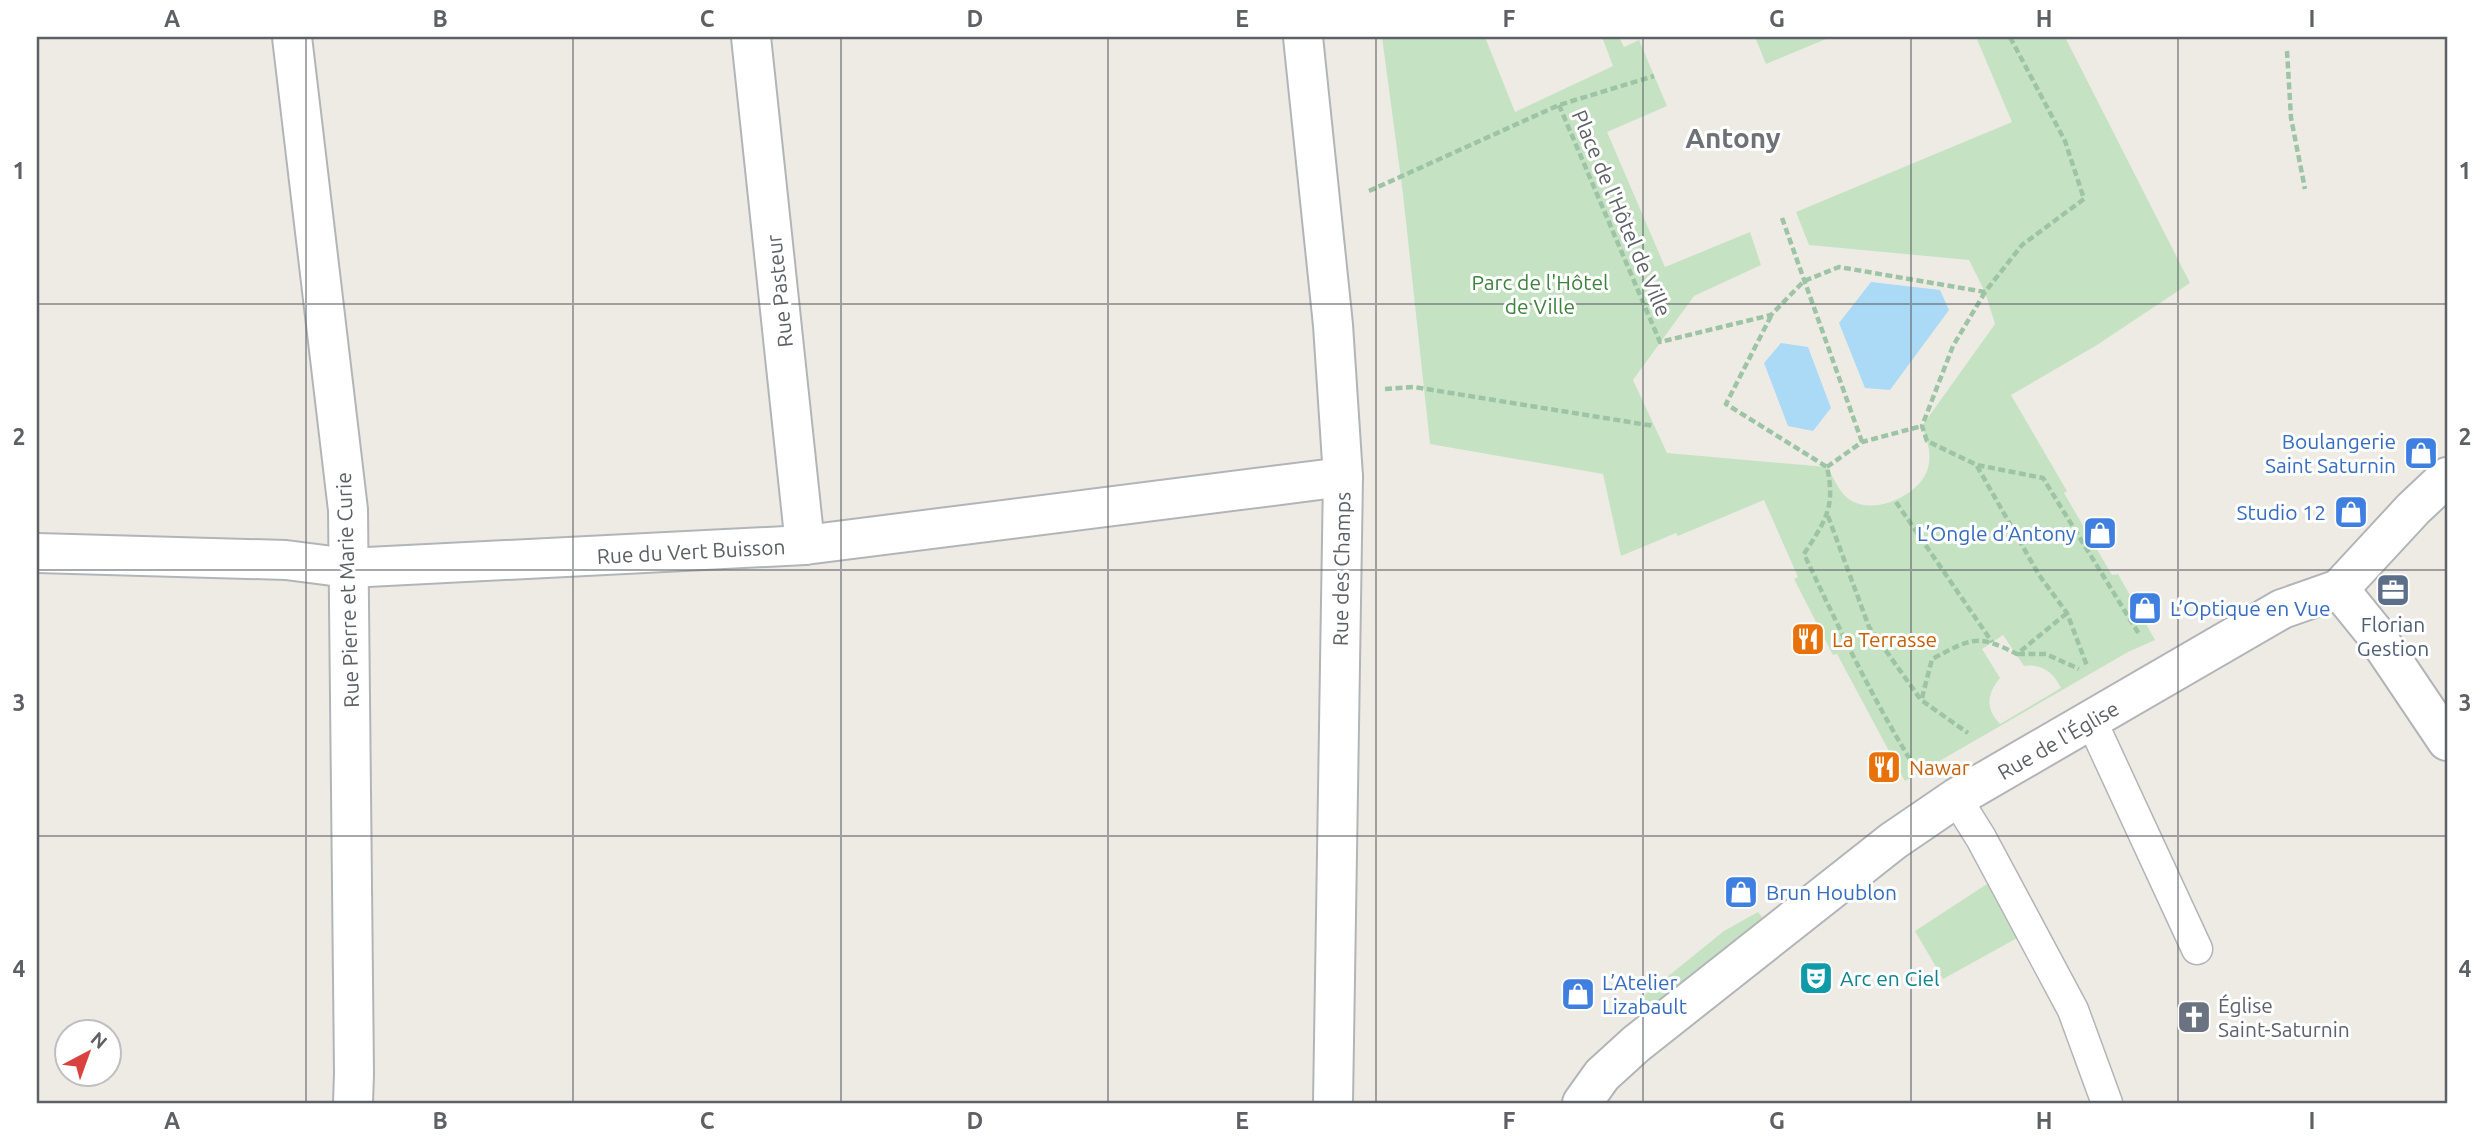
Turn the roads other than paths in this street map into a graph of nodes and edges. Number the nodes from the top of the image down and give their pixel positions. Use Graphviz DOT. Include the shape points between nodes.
graph roads {
  1 [pos="292,37"];
  2 [pos="751,37"];
  3 [pos="1303,37"];
  4 [pos="1343,477"];
  5 [pos="2447,477"];
  6 [pos="805,545"];
  7 [pos="37,553"];
  8 [pos="348,568"];
  9 [pos="2339,589"];
  10 [pos="2091,720"];
  11 [pos="2447,741"];
  12 [pos="1963,794"];
  13 [pos="2197,949"];
  14 [pos="352,1103"];
  15 [pos="1333,1103"];
  16 [pos="1582,1103"];
  17 [pos="2107,1103"];
  1 -- 8 [label="street, Rue Pierre et Marie Curie" via="348,510"];
  2 -- 6 [label="street, Rue Pasteur"];
  3 -- 4 [label="street, Rue des Champs" via="1333,325"];
  4 -- 6 [label="street, Rue du Vert Buisson"];
  4 -- 15 [label="street, Rue des Champs"];
  5 -- 9 [label="street, Rue de l'Église"];
  6 -- 8 [label="street, Rue du Vert Buisson"];
  7 -- 8 [label="street, Rue du Vert Buisson" via="286,560"];
  8 -- 14 [label="street, Rue Pierre et Marie Curie"];
  9 -- 10 [label="street, Rue de l'Église" via="2282,609"];
  9 -- 11 [label="street"];
  10 -- 12 [label="street, Rue de l'Église"];
  10 -- 13 [label="lane"];
  12 -- 16 [label="street, Rue de l'Église" via="1893,841 1636,1044 1602,1075"];
  12 -- 17 [label="lane" via="1980,838 2073,1010"];
}
